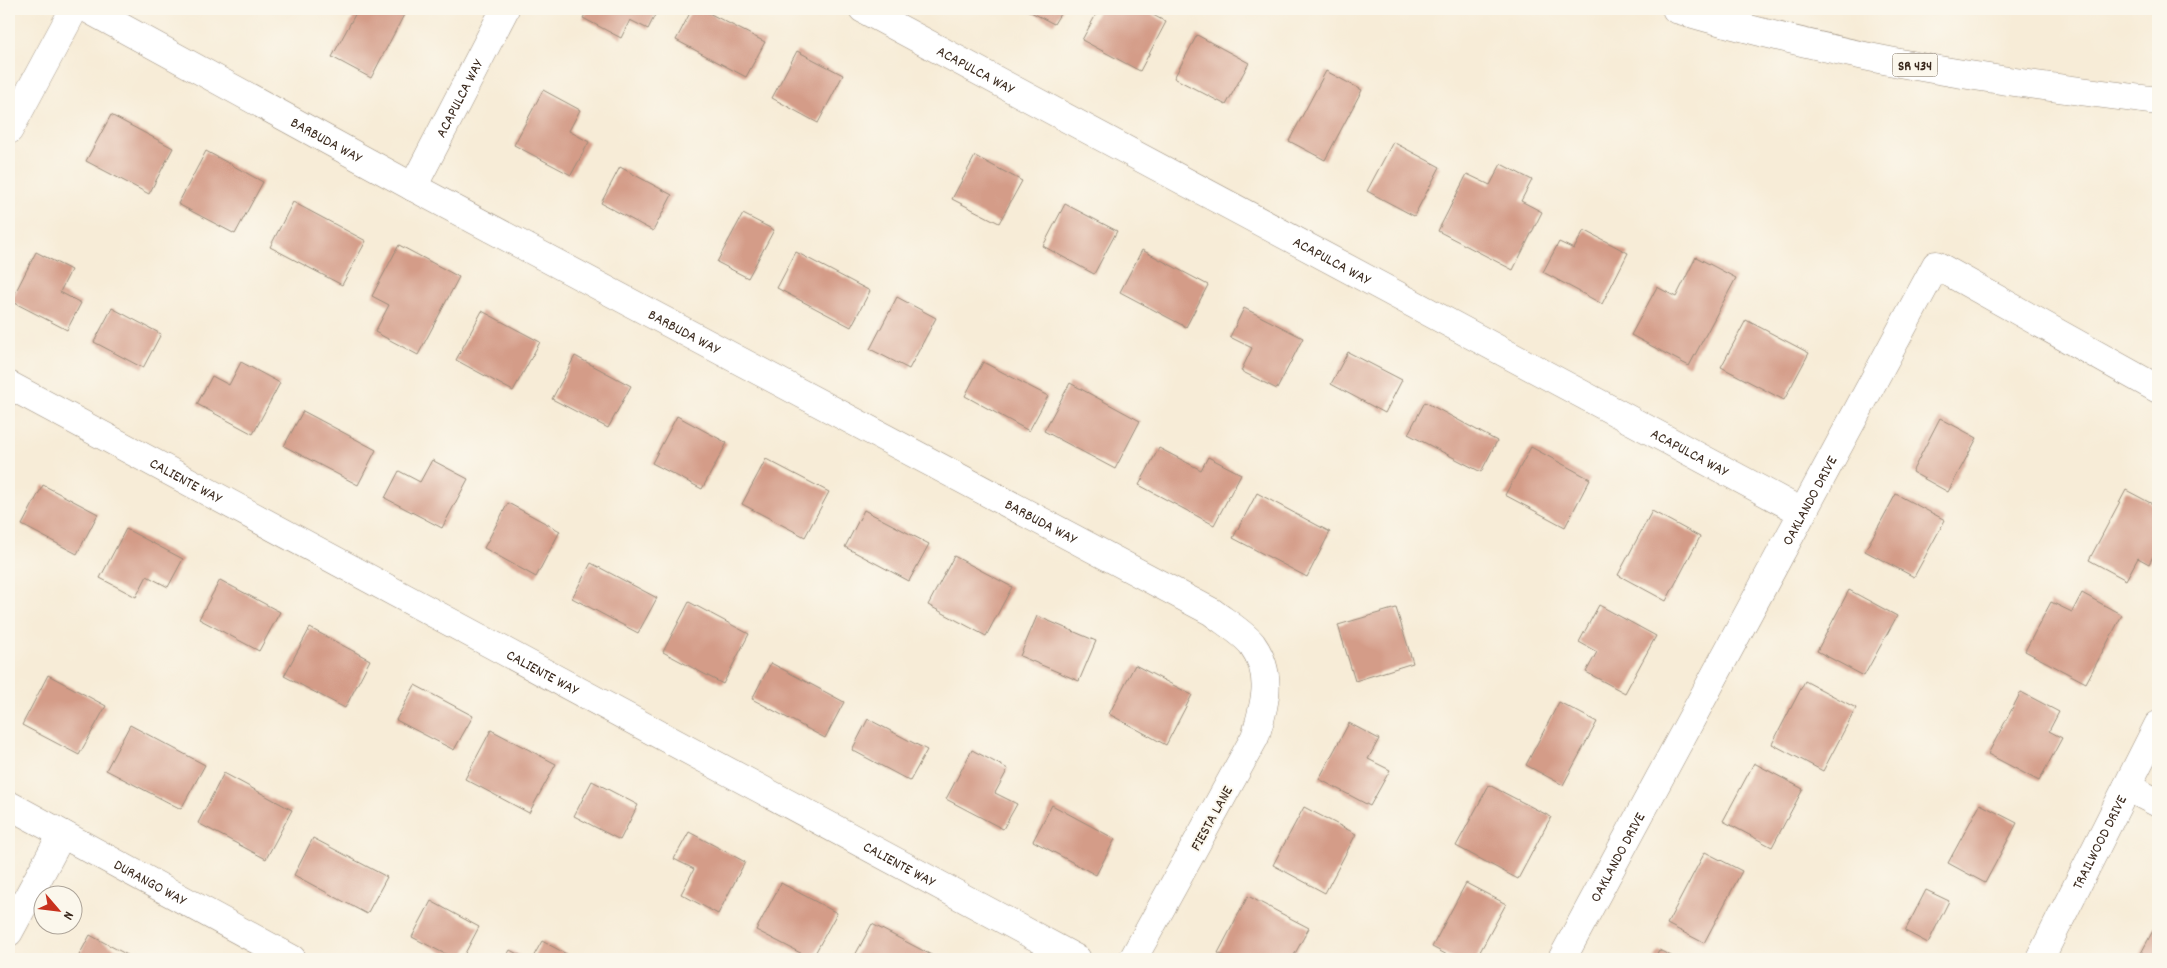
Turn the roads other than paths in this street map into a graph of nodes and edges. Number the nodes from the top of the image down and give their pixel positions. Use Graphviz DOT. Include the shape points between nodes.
graph roads {
  1 [pos="74,9"];
  2 [pos="88,9"];
  3 [pos="505,9"];
  4 [pos="863,9"];
  5 [pos="1676,9"];
  6 [pos="2158,101"];
  7 [pos="9,130"];
  8 [pos="413,187"];
  9 [pos="9,385"];
  10 [pos="2158,389"];
  11 [pos="1802,512"];
  12 [pos="1265,669"];
  13 [pos="2158,725"];
  14 [pos="2127,787"];
  15 [pos="2158,803"];
  16 [pos="9,805"];
  17 [pos="62,834"];
  18 [pos="9,932"];
  19 [pos="292,959"];
  20 [pos="1077,959"];
  21 [pos="1133,959"];
  22 [pos="1562,959"];
  23 [pos="2040,959"];
  1 -- 7 [label="street"];
  2 -- 8 [label="street, BARBUDA WAY"];
  3 -- 8 [label="street, ACAPULCA WAY"];
  4 -- 11 [label="street, ACAPULCA WAY"];
  5 -- 6 [label="street, SR 434" via="1874,58 2022,83"];
  8 -- 12 [label="street, BARBUDA WAY" via="1212,612 1251,643"];
  9 -- 20 [label="street, CALIENTE WAY"];
  10 -- 11 [label="street, OAKLANDO DRIVE" via="1936,265"];
  11 -- 22 [label="street, OAKLANDO DRIVE"];
  12 -- 21 [label="street, FIESTA LANE" via="1266,702 1255,737"];
  13 -- 14 [label="street, TRAILWOOD DRIVE"];
  14 -- 15 [label="street"];
  14 -- 23 [label="street, TRAILWOOD DRIVE"];
  16 -- 17 [label="street, DURANGO WAY"];
  17 -- 18 [label="street"];
  17 -- 19 [label="street, DURANGO WAY"];
}
